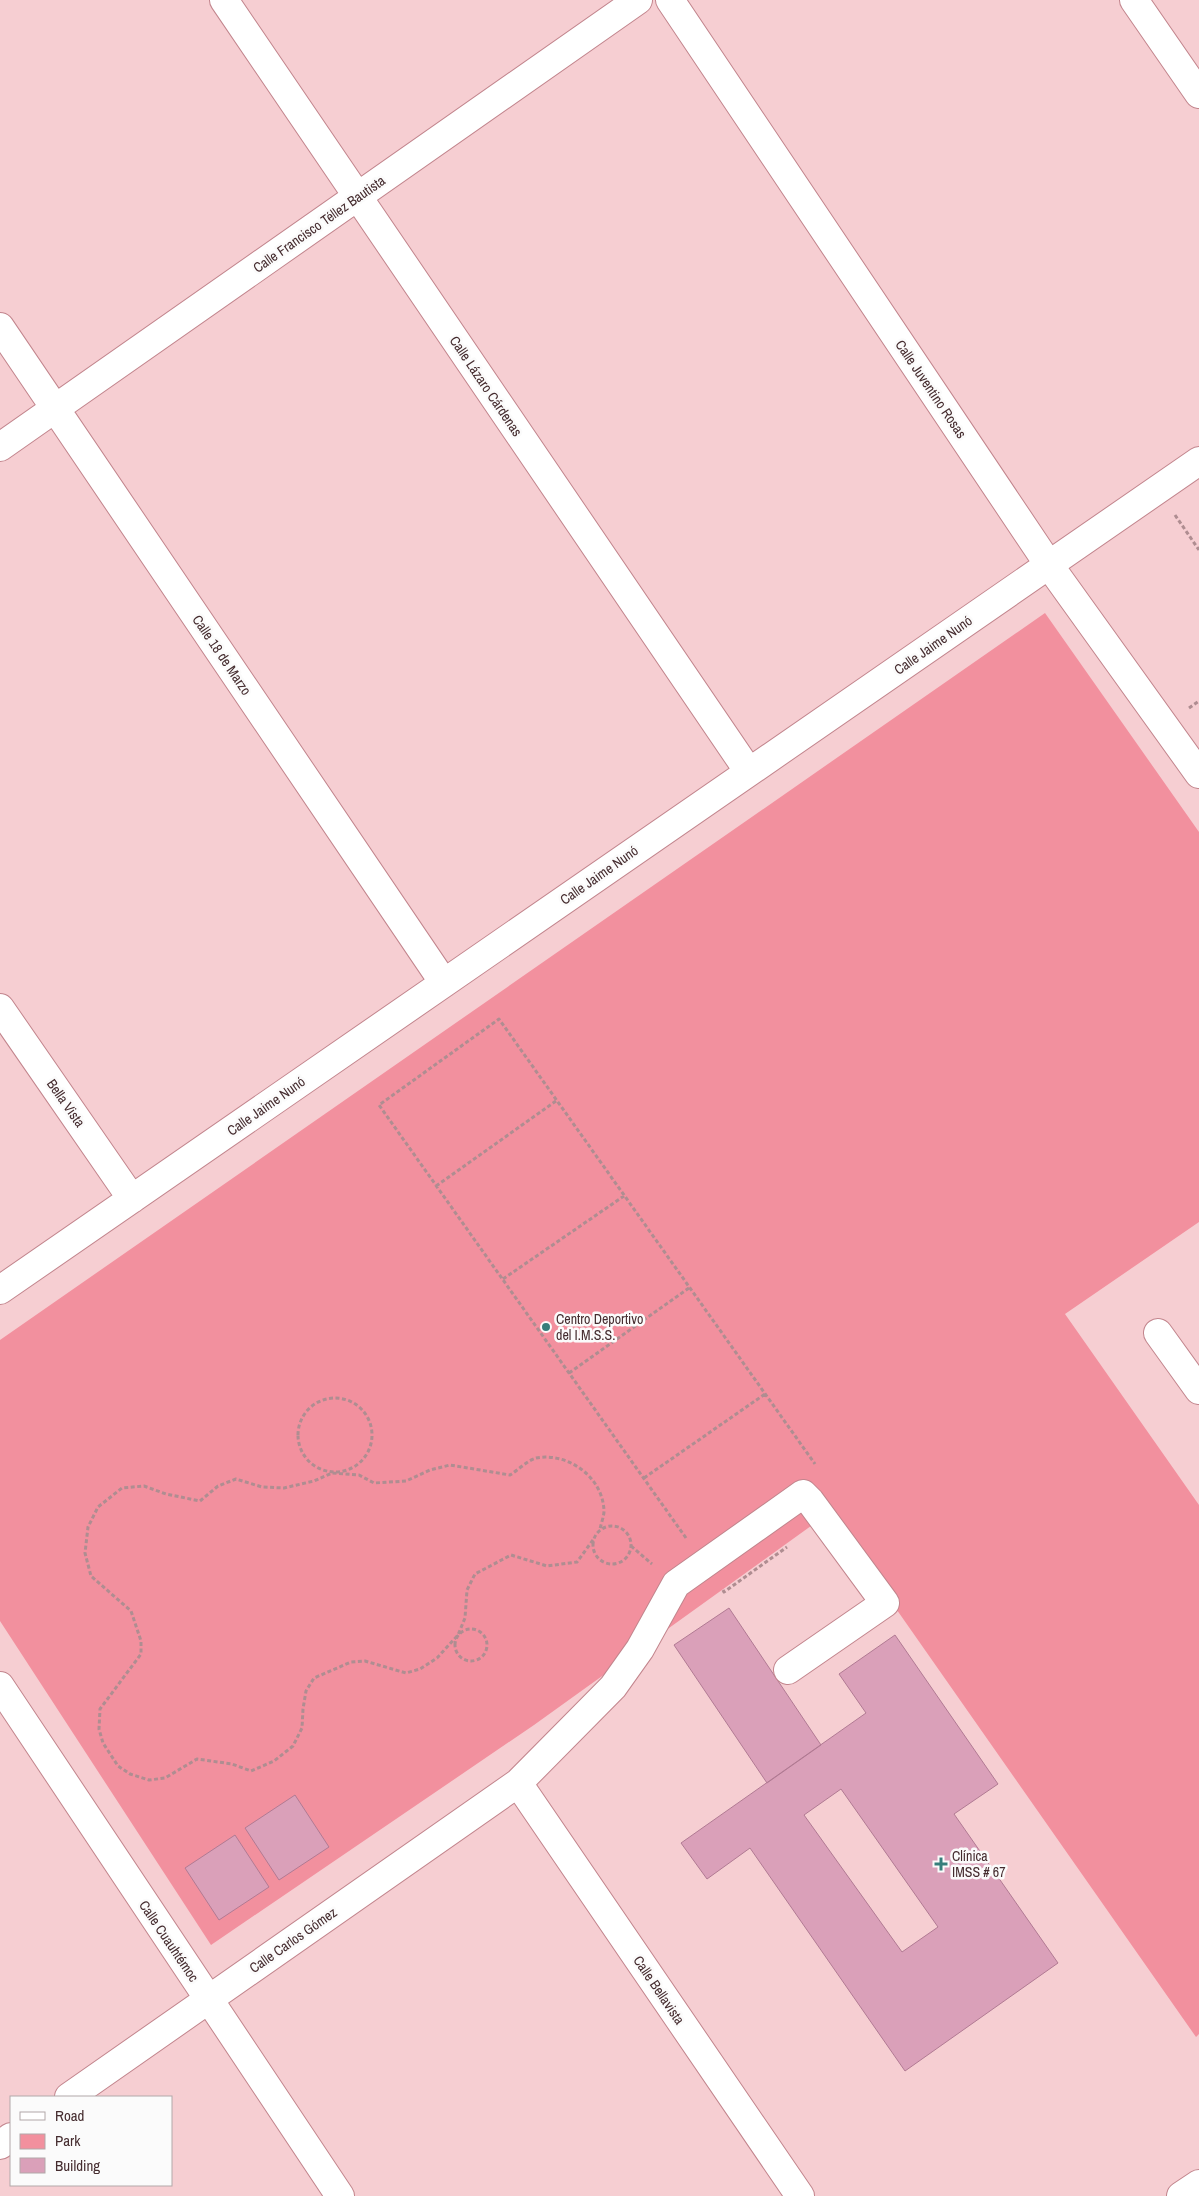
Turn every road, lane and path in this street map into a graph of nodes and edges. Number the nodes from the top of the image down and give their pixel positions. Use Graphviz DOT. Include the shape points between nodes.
graph roads {
  1 [pos="224,0"];
  2 [pos="638,0"];
  3 [pos="670,0"];
  4 [pos="1134,0"];
  5 [pos="1199,94"];
  6 [pos="358,197"];
  7 [pos="0,327"];
  8 [pos="55,409"];
  9 [pos="0,447"];
  10 [pos="1199,461"];
  11 [pos="1157,490"];
  12 [pos="1199,550"];
  13 [pos="1049,565"];
  14 [pos="749,772"];
  15 [pos="1199,774"];
  16 [pos="444,983"];
  17 [pos="0,1008"];
  18 [pos="556,1101"];
  19 [pos="436,1186"];
  20 [pos="624,1196"];
  21 [pos="132,1199"];
  22 [pos="503,1279"];
  23 [pos="689,1288"];
  24 [pos="0,1290"];
  25 [pos="1158,1333"];
  26 [pos="569,1373"];
  27 [pos="1199,1390"];
  28 [pos="765,1394"];
  29 [pos="332,1473"];
  30 [pos="644,1478"];
  31 [pos="817,1511"];
  32 [pos="600,1530"];
  33 [pos="593,1540"];
  34 [pos="705,1564"];
  35 [pos="458,1635"];
  36 [pos="788,1670"];
  37 [pos="0,1686"];
  38 [pos="518,1783"];
  39 [pos="208,2000"];
  40 [pos="69,2096"];
  41 [pos="1199,2184"];
  42 [pos="340,2196"];
  43 [pos="800,2196"];
  44 [pos="1181,2196"];
  1 -- 6 [label="street, Calle Lázaro Cárdenas"];
  2 -- 6 [label="street, Calle Francisco Téllez Bautista"];
  3 -- 13 [label="street, Calle Juventino Rosas"];
  4 -- 5 [label="street"];
  6 -- 8 [label="street, Calle Francisco Téllez Bautista"];
  6 -- 14 [label="street, Calle Lázaro Cárdenas"];
  7 -- 8 [label="street, Calle 18 de Marzo"];
  8 -- 9 [label="street, Calle Francisco Téllez Bautista"];
  8 -- 16 [label="street, Calle 18 de Marzo"];
  10 -- 11 [label="street, Calle Jaime Nunó"];
  11 -- 12 [label="path"];
  11 -- 13 [label="street, Calle Jaime Nunó"];
  13 -- 14 [label="street, Calle Jaime Nunó"];
  13 -- 15 [label="street, Calle Juventino Rosas"];
  14 -- 16 [label="street, Calle Jaime Nunó"];
  16 -- 21 [label="street, Calle Jaime Nunó"];
  17 -- 21 [label="street, Bella Vista"];
  18 -- 19 [label="path"];
  18 -- 19 [label="path" via="499,1019 379,1105"];
  18 -- 20 [label="path"];
  19 -- 22 [label="path"];
  20 -- 22 [label="path"];
  20 -- 23 [label="path"];
  21 -- 24 [label="street, Calle Jaime Nunó"];
  22 -- 26 [label="path"];
  23 -- 26 [label="path"];
  23 -- 28 [label="path"];
  25 -- 27 [label="street"];
  26 -- 30 [label="path"];
  28 -- 30 [label="path"];
  28 -- 31 [label="path" via="830,1486"];
  29 -- 29 [label="path" via="346,1472 365,1458 372,1436 366,1414 352,1403 336,1398 312,1405 298,1427 297,1440 309,1463"];
  29 -- 32 [label="path" via="359,1475 374,1483 406,1481 450,1465 510,1475 535,1458 555,1459 577,1464 597,1486 604,1510"];
  29 -- 35 [label="path" via="284,1488 262,1487 236,1479 218,1486 200,1501 144,1486 122,1488 98,1507 88,1527 85,1553 91,1576 131,1611 141,1641 141,1654 100,1708 98,1728 103,1743 118,1766 148,1780 165,1778 197,1759 232,1764 251,1771 274,1761 293,1746 302,1728 306,1691 314,1678 351,1662 365,1661 406,1673 420,1669 437,1658"];
  30 -- 34 [label="path"];
  31 -- 34 [label="street, Calle Carlos Gómez" via="803,1494"];
  31 -- 34 [label="path" via="724,1592"];
  31 -- 36 [label="street" via="884,1603"];
  32 -- 33 [label="path"];
  32 -- 33 [label="path" via="619,1527 628,1535 631,1546 626,1558 616,1564 604,1562 595,1553"];
  33 -- 35 [label="path" via="578,1562 547,1566 511,1555 475,1574 467,1590 465,1618"];
  34 -- 38 [label="street, Calle Carlos Gómez" via="676,1584 640,1649 613,1687"];
  35 -- 35 [label="path" via="472,1629 482,1632 487,1647 478,1660 458,1655"];
  37 -- 39 [label="street, Calle Cuauhtémoc"];
  38 -- 39 [label="street, Calle Carlos Gómez"];
  38 -- 43 [label="street, Calle Bellavista"];
  39 -- 40 [label="street, Calle Carlos Gómez"];
  39 -- 42 [label="street, Calle Cuauhtémoc"];
  41 -- 44 [label="street"];
}
